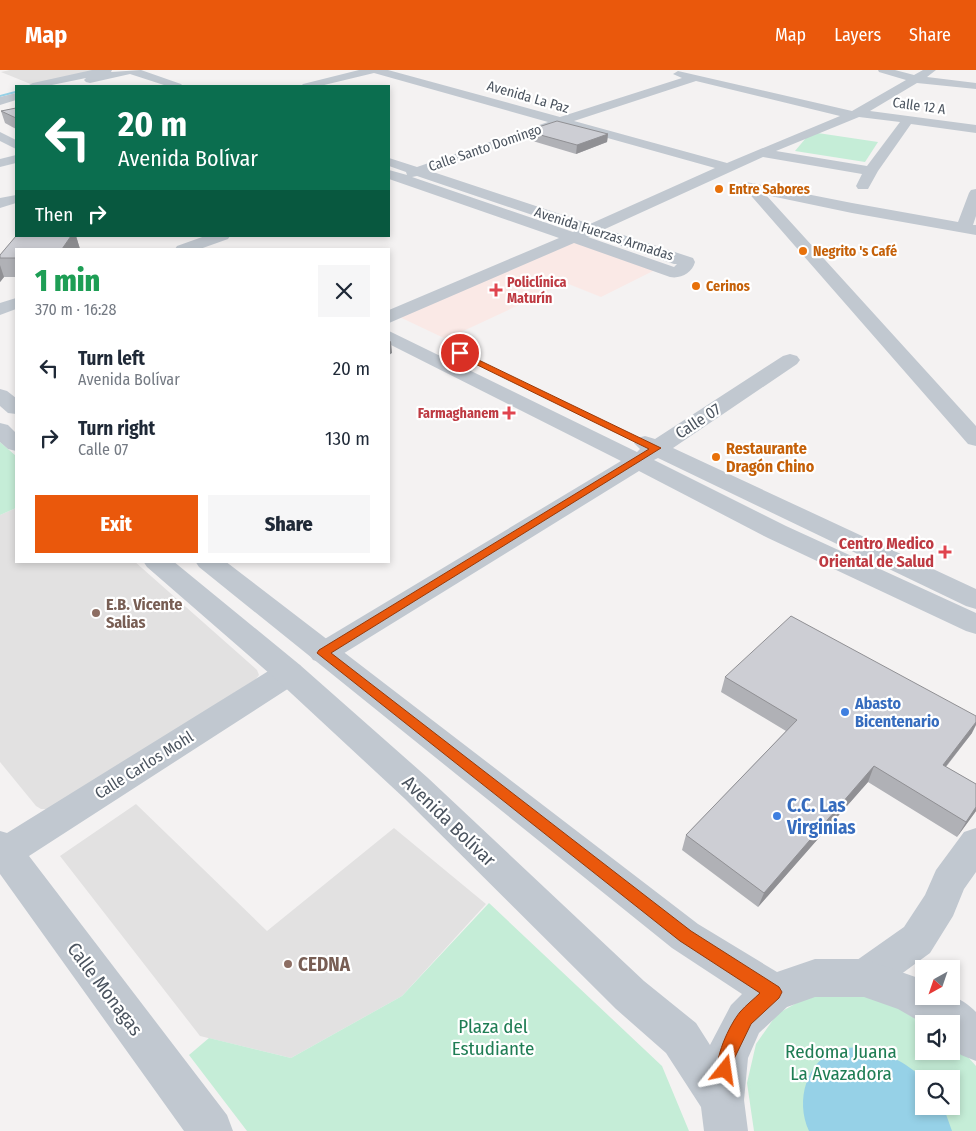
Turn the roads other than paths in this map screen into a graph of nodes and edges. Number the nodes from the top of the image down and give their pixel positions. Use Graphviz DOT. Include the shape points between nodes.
graph roads {
  1 [pos="131,70"];
  2 [pos="374,70"];
  3 [pos="404,70"];
  4 [pos="883,70"];
  5 [pos="931,70"];
  6 [pos="109,71"];
  7 [pos="668,72"];
  8 [pos="692,74"];
  9 [pos="914,79"];
  10 [pos="38,85"];
  11 [pos="65,85"];
  12 [pos="147,85"];
  13 [pos="173,85"];
  14 [pos="311,85"];
  15 [pos="976,86"];
  16 [pos="15,90"];
  17 [pos="0,94"];
  18 [pos="15,97"];
  19 [pos="0,100"];
  20 [pos="859,112"];
  21 [pos="573,117"];
  22 [pos="908,120"];
  23 [pos="560,122"];
  24 [pos="976,129"];
  25 [pos="0,136"];
  26 [pos="15,144"];
  27 [pos="0,145"];
  28 [pos="15,153"];
  29 [pos="761,153"];
  30 [pos="15,159"];
  31 [pos="390,162"];
  32 [pos="0,163"];
  33 [pos="729,168"];
  34 [pos="871,171"];
  35 [pos="416,172"];
  36 [pos="392,177"];
  37 [pos="752,188"];
  38 [pos="976,193"];
  39 [pos="15,199"];
  40 [pos="0,203"];
  41 [pos="852,208"];
  42 [pos="970,229"];
  43 [pos="591,230"];
  44 [pos="182,237"];
  45 [pos="573,238"];
  46 [pos="208,243"];
  47 [pos="15,303"];
  48 [pos="0,309"];
  49 [pos="390,318"];
  50 [pos="390,319"];
  51 [pos="390,337"];
  52 [pos="790,360"];
  53 [pos="0,394"];
  54 [pos="15,407"];
  55 [pos="0,430"];
  56 [pos="976,439"];
  57 [pos="15,443"];
  58 [pos="647,455"];
  59 [pos="158,563"];
  60 [pos="210,563"];
  61 [pos="976,600"];
  62 [pos="976,624"];
  63 [pos="323,653"];
  64 [pos="289,673"];
  65 [pos="976,843"];
  66 [pos="2,852"];
  67 [pos="864,978"];
  68 [pos="774,992"];
  69 [pos="976,1040"];
  70 [pos="724,1116"];
  71 [pos="211,1131"];
  1 -- 6 [label="street"];
  1 -- 13 [label="street"];
  2 -- 14 [label="street"];
  2 -- 23 [label="street, Avenida La Paz"];
  3 -- 21 [label="street, Avenida La Paz"];
  4 -- 9 [label="street"];
  5 -- 9 [label="street"];
  6 -- 10 [label="street"];
  6 -- 11 [label="street"];
  6 -- 12 [label="street"];
  7 -- 8 [label="street, Calle 12 A"];
  8 -- 20 [label="street, Calle 12 A"];
  8 -- 21 [label="street, Calle Santo Domingo"];
  9 -- 15 [label="street"];
  9 -- 20 [label="street"];
  16 -- 17 [label="street"];
  18 -- 19 [label="street"];
  20 -- 22 [label="street, Calle 12 A"];
  20 -- 29 [label="street"];
  21 -- 23 [label="street, Calle Santo Domingo"];
  21 -- 33 [label="street, Avenida La Paz"];
  22 -- 24 [label="street, Calle 12 A"];
  22 -- 34 [label="street"];
  23 -- 33 [label="street, Avenida La Paz"];
  23 -- 35 [label="street, Calle Santo Domingo"];
  25 -- 26 [label="street"];
  27 -- 28 [label="street"];
  29 -- 33 [label="street"];
  29 -- 34 [label="street"];
  30 -- 32 [label="street"];
  31 -- 35 [label="street, Avenida Fuerzas Armadas"];
  33 -- 37 [label="street"];
  33 -- 43 [label="street"];
  34 -- 41 [label="street"];
  35 -- 36 [label="street, Calle Santo Domingo"];
  35 -- 43 [label="street, Avenida Fuerzas Armadas"];
  36 -- 45 [label="street, Avenida Fuerzas Armadas"];
  37 -- 41 [label="street"];
  37 -- 56 [label="street"];
  38 -- 42 [label="street"];
  39 -- 40 [label="street"];
  41 -- 42 [label="street"];
  43 -- 45 [label="street"];
  43 -- 45 [label="street, Avenida Fuerzas Armadas" via="687,262 686,266 676,273"];
  44 -- 46 [label="street"];
  45 -- 49 [label="street"];
  47 -- 48 [label="street"];
  50 -- 58 [label="street"];
  51 -- 58 [label="street"];
  52 -- 58 [label="street, Calle 07"];
  53 -- 54 [label="street"];
  55 -- 57 [label="street"];
  58 -- 61 [label="street"];
  58 -- 62 [label="street" via="777,532"];
  58 -- 63 [label="street, Calle 07"];
  59 -- 64 [label="street, Avenida Bolívar"];
  60 -- 63 [label="street"];
  63 -- 68 [label="street" via="685,936"];
  64 -- 66 [label="street, Calle Carlos Mohl"];
  64 -- 70 [label="street, Avenida Bolívar" via="416,788 630,995 681,1038"];
  65 -- 67 [label="street" via="949,881 940,904 917,940"];
  66 -- 71 [label="street, Calle Monagas"];
  67 -- 68 [label="street" via="815,978"];
  67 -- 69 [label="street" via="909,992 954,1019"];
  68 -- 70 [label="street" via="745,1018 727,1055"];
}
